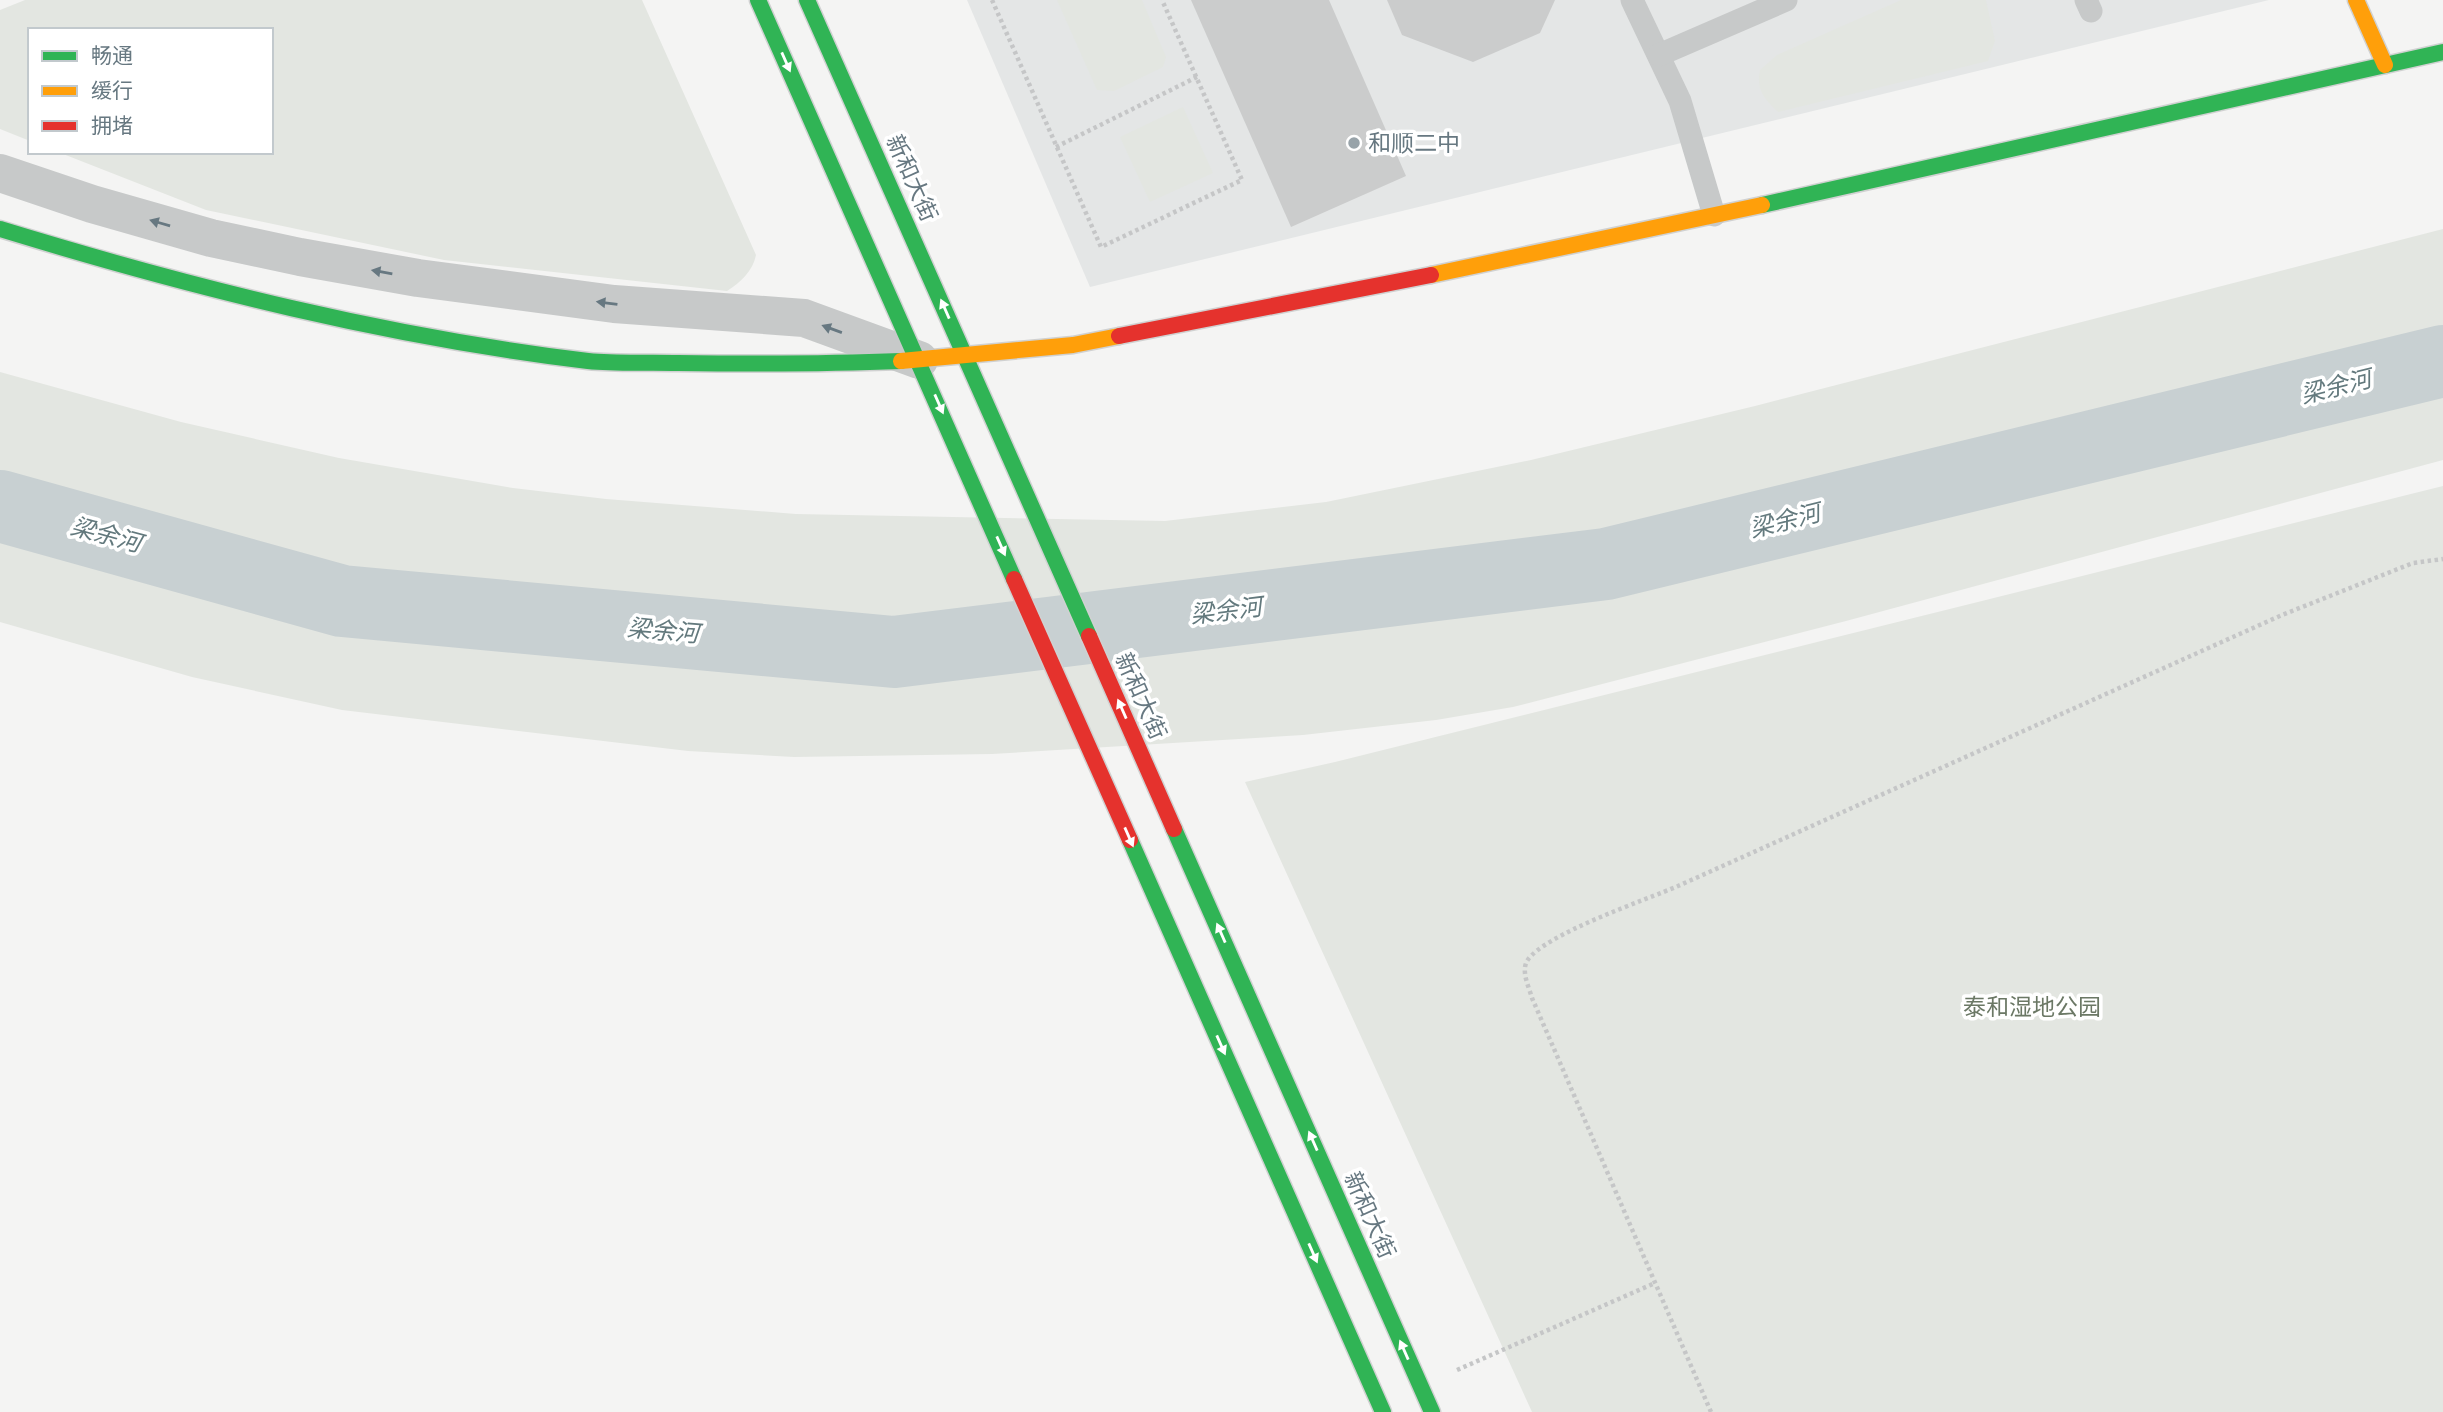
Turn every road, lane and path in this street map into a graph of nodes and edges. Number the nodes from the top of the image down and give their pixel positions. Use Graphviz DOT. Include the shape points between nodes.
graph roads {
  1 [pos="758,0"];
  2 [pos="807,0"];
  3 [pos="992,0"];
  4 [pos="1162,0"];
  5 [pos="1632,0"];
  6 [pos="1786,0"];
  7 [pos="2356,0"];
  8 [pos="2443,52"];
  9 [pos="1659,55"];
  10 [pos="2385,65"];
  11 [pos="1197,78"];
  12 [pos="1056,147"];
  13 [pos="0,173"];
  14 [pos="1714,215"];
  15 [pos="0,229"];
  16 [pos="967,356"];
  17 [pos="919,360"];
  18 [pos="2443,559"];
  19 [pos="1655,1283"];
  20 [pos="1420,1386"];
  21 [pos="1383,1412"];
  22 [pos="1432,1412"];
  23 [pos="1711,1412"];
  1 -- 17 [label="main road, one-way"];
  16 -- 2 [label="main road, 新和大街, one-way"];
  3 -- 12 [label="path"];
  4 -- 11 [label="path"];
  5 -- 9 [label="lane"];
  6 -- 9 [label="lane"];
  7 -- 10 [label="main road"];
  8 -- 10 [label="main road"];
  9 -- 14 [label="lane" via="1680,101"];
  10 -- 14 [label="main road"];
  11 -- 12 [label="path"];
  11 -- 12 [label="path" via="1242,180 1101,247"];
  17 -- 13 [label="street, one-way" via="804,318 614,304 300,257 211,238"];
  14 -- 16 [label="main road" via="1213,319 1073,345"];
  15 -- 17 [label="main road" via="158,277 308,313 591,361 792,365"];
  16 -- 17 [label="main road"];
  20 -- 16 [label="main road, 新和大街, one-way"];
  17 -- 21 [label="main road, one-way"];
  18 -- 19 [label="path" via="2413,563 2282,615 1583,925 1527,961 1525,974 1532,998"];
  19 -- 20 [label="path"];
  19 -- 23 [label="path"];
  20 -- 22 [label="main road, 新和大街"];
}
